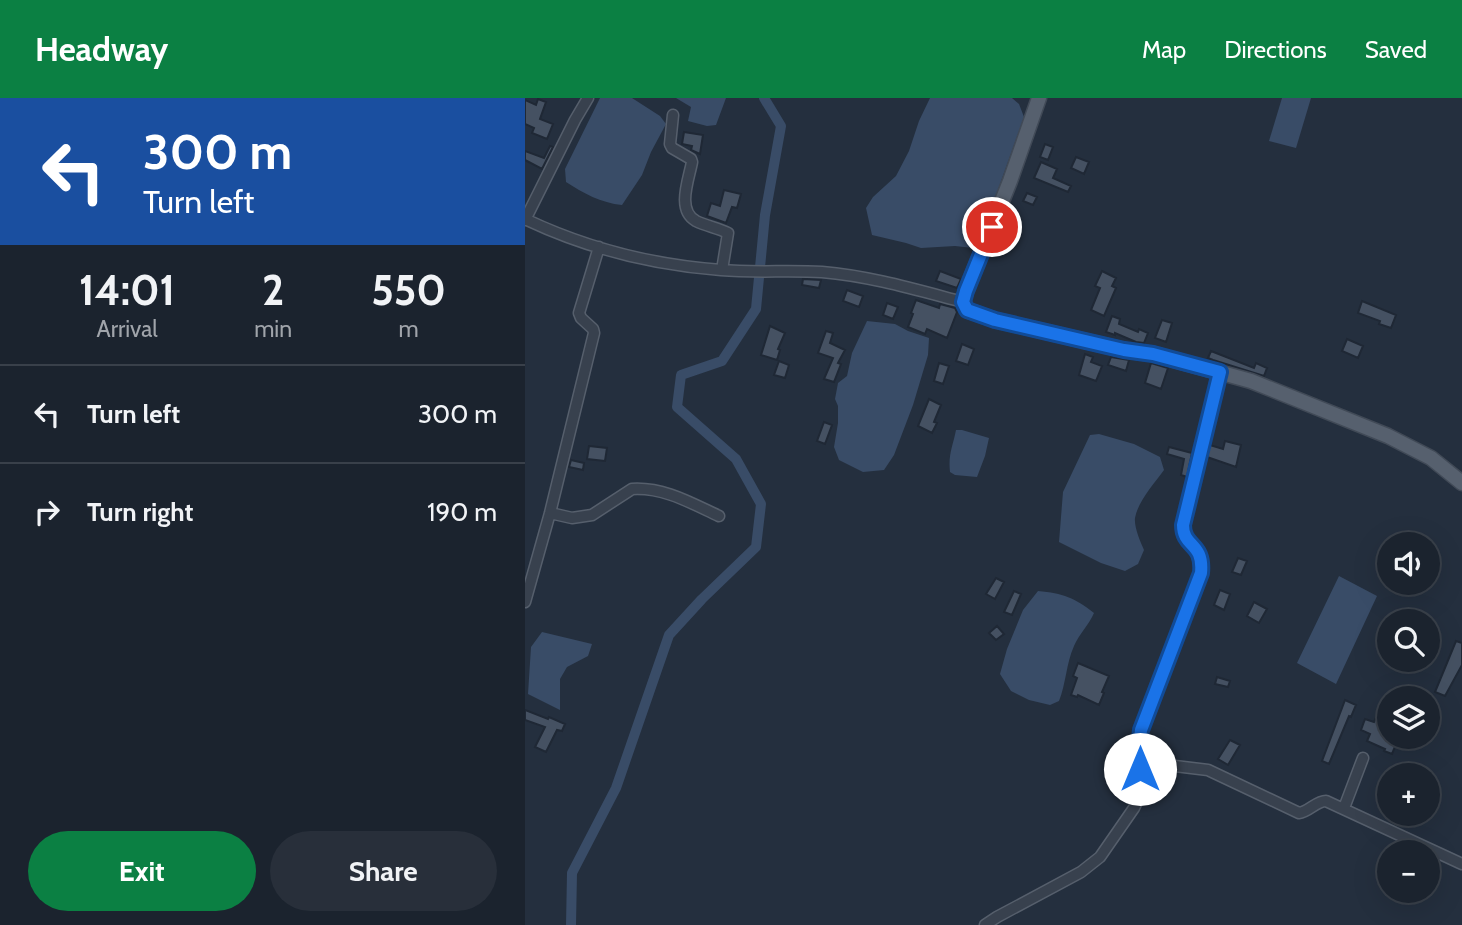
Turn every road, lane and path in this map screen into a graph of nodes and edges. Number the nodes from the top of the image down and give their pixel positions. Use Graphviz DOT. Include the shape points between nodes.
graph roads {
  1 [pos="588,98"];
  2 [pos="1039,98"];
  3 [pos="673,115"];
  4 [pos="525,220"];
  5 [pos="599,247"];
  6 [pos="728,270"];
  7 [pos="963,302"];
  8 [pos="1220,372"];
  9 [pos="1462,483"];
  10 [pos="550,513"];
  11 [pos="719,516"];
  12 [pos="525,602"];
  13 [pos="1363,758"];
  14 [pos="1147,780"];
  15 [pos="1344,808"];
  16 [pos="1462,864"];
  17 [pos="985,925"];
  1 -- 4 [label="street"];
  2 -- 7 [label="main road"];
  3 -- 6 [label="street" via="670,144 692,162 684,201 687,213 728,233"];
  4 -- 5 [label="street"];
  5 -- 6 [label="street" via="680,266"];
  5 -- 10 [label="street" via="579,313 594,333"];
  6 -- 7 [label="street" via="824,272 888,282"];
  7 -- 8 [label="main road" via="967,310 995,320"];
  8 -- 9 [label="main road" via="1388,436 1431,458"];
  8 -- 14 [label="street" via="1183,525 1183,533 1201,555 1201,573 1141,730 1138,755"];
  10 -- 11 [label="street" via="572,518 591,515 632,489 654,489"];
  10 -- 12 [label="street"];
  13 -- 15 [label="street"];
  14 -- 15 [label="street" via="1175,766 1207,770 1299,813 1322,801"];
  14 -- 17 [label="street" via="1100,857"];
  15 -- 16 [label="street"];
}
